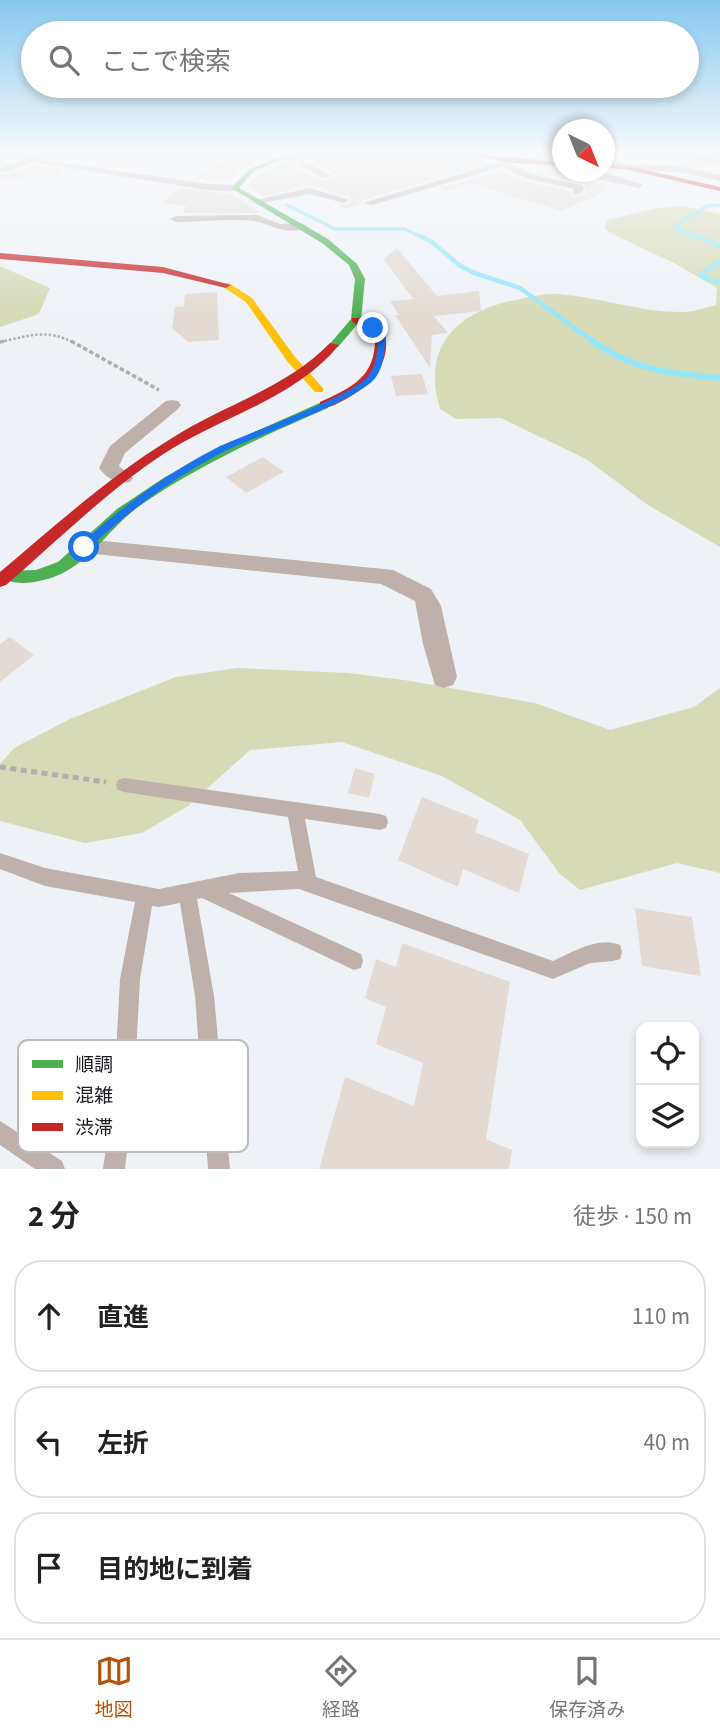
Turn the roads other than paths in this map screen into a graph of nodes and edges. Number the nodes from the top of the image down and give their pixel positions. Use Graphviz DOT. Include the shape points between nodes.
graph roads {
  1 [pos="270,209"];
  2 [pos="176,219"];
  3 [pos="301,226"];
  4 [pos="0,256"];
  5 [pos="356,320"];
  6 [pos="330,402"];
  7 [pos="172,405"];
  8 [pos="123,478"];
  9 [pos="84,547"];
  10 [pos="4,578"];
  11 [pos="444,677"];
  12 [pos="124,785"];
  13 [pos="295,810"];
  14 [pos="380,822"];
  15 [pos="0,862"];
  16 [pos="309,884"];
  17 [pos="195,891"];
  18 [pos="145,895"];
  19 [pos="613,952"];
  20 [pos="354,961"];
  21 [pos="127,1040"];
  22 [pos="209,1040"];
  23 [pos="0,1132"];
  24 [pos="18,1144"];
  25 [pos="29,1152"];
  26 [pos="54,1169"];
  1 -- 3 [label="street"];
  2 -- 3 [label="street" via="257,218 279,226"];
  3 -- 5 [label="street" via="353,264 360,279"];
  4 -- 6 [label="street" via="163,270 228,284 244,295 286,354"];
  5 -- 6 [label="street" via="380,332 377,366 363,385"];
  5 -- 8 [label="street" via="320,362 303,374 180,438"];
  6 -- 9 [label="street" via="180,472 120,514"];
  7 -- 8 [label="street" via="117,450 109,468"];
  8 -- 10 [label="street"];
  9 -- 10 [label="street" via="65,565 44,575"];
  9 -- 11 [label="street" via="385,576 422,595 429,606"];
  12 -- 13 [label="lane"];
  13 -- 14 [label="lane"];
  13 -- 16 [label="lane"];
  15 -- 18 [label="lane" via="45,877"];
  16 -- 17 [label="lane" via="299,880 239,882"];
  16 -- 19 [label="lane" via="553,970 590,954"];
  17 -- 18 [label="lane" via="159,898"];
  17 -- 20 [label="lane"];
  17 -- 22 [label="lane" via="195,930"];
  18 -- 21 [label="lane" via="130,979"];
  23 -- 24 [label="lane"];
  25 -- 26 [label="lane"];
}
